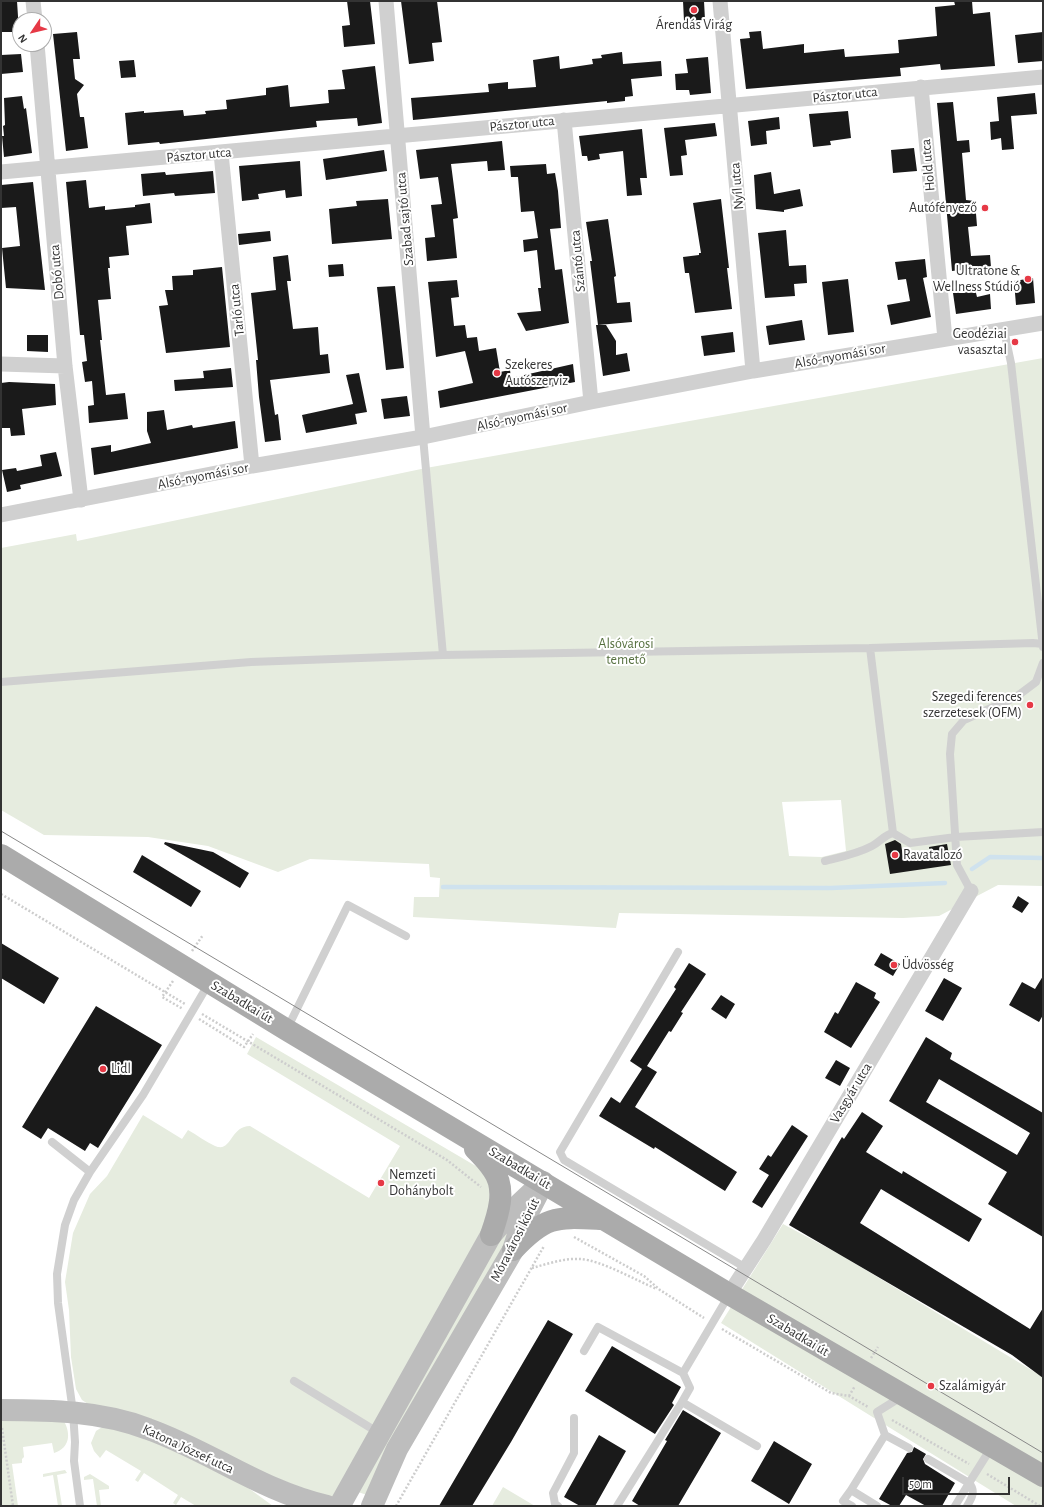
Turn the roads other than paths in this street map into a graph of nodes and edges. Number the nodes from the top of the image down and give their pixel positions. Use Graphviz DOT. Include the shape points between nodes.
graph roads {
  1 [pos="33,1"];
  2 [pos="386,1"];
  3 [pos="720,1"];
  4 [pos="34,12"];
  5 [pos="38,52"];
  6 [pos="1043,77"];
  7 [pos="921,87"];
  8 [pos="730,106"];
  9 [pos="564,120"];
  10 [pos="398,136"];
  11 [pos="221,153"];
  12 [pos="49,168"];
  13 [pos="1,172"];
  14 [pos="1043,323"];
  15 [pos="1004,330"];
  16 [pos="945,338"];
  17 [pos="1,364"];
  18 [pos="65,366"];
  19 [pos="753,371"];
  20 [pos="591,402"];
  21 [pos="423,437"];
  22 [pos="252,466"];
  23 [pos="81,500"];
  24 [pos="1,515"];
  25 [pos="1043,645"];
  26 [pos="870,648"];
  27 [pos="444,655"];
  28 [pos="1043,663"];
  29 [pos="1,682"];
  30 [pos="1043,832"];
  31 [pos="893,833"];
  32 [pos="956,837"];
  33 [pos="1,855"];
  34 [pos="825,861"];
  35 [pos="971,891"];
  36 [pos="406,936"];
  37 [pos="678,952"];
  38 [pos="210,982"];
  39 [pos="287,1030"];
  40 [pos="459,1131"];
  41 [pos="52,1142"];
  42 [pos="90,1172"];
  43 [pos="543,1182"];
  44 [pos="605,1219"];
  45 [pos="492,1235"];
  46 [pos="513,1250"];
  47 [pos="746,1268"];
  48 [pos="729,1294"];
  49 [pos="584,1351"];
  50 [pos="682,1373"];
  51 [pos="294,1381"];
  52 [pos="903,1395"];
  53 [pos="682,1402"];
  54 [pos="1,1410"];
  55 [pos="72,1412"];
  56 [pos="574,1418"];
  57 [pos="379,1433"];
  58 [pos="885,1435"];
  59 [pos="757,1446"];
  60 [pos="992,1447"];
  61 [pos="909,1448"];
  62 [pos="928,1459"];
  63 [pos="1043,1476"];
  64 [pos="254,1481"];
  65 [pos="969,1483"];
  66 [pos="851,1490"];
  67 [pos="334,1505"];
  68 [pos="80,1506"];
  69 [pos="285,1506"];
  70 [pos="363,1506"];
  71 [pos="372,1506"];
  72 [pos="558,1506"];
  73 [pos="617,1506"];
  74 [pos="852,1506"];
  75 [pos="876,1506"];
  76 [pos="955,1506"];
  77 [pos="967,1506"];
  1 -- 4 [label="street"];
  2 -- 10 [label="street, Szabad sajtó utca"];
  3 -- 8 [label="street, Nyíl utca"];
  5 -- 12 [label="street, Dobó utca"];
  6 -- 7 [label="street, Pásztor utca"];
  7 -- 8 [label="street, Pásztor utca"];
  7 -- 16 [label="street, Hold utca"];
  8 -- 9 [label="street, Pásztor utca"];
  8 -- 19 [label="street, Nyíl utca"];
  9 -- 10 [label="street, Pásztor utca"];
  9 -- 20 [label="street, Szántó utca"];
  10 -- 11 [label="street, Pásztor utca"];
  10 -- 21 [label="street, Szabad sajtó utca"];
  11 -- 12 [label="street, Pásztor utca"];
  11 -- 22 [label="street, Tarló utca"];
  12 -- 13 [label="street, Pásztor utca"];
  12 -- 18 [label="street, Dobó utca"];
  14 -- 15 [label="street, Alsó-nyomási sor"];
  15 -- 16 [label="street, Alsó-nyomási sor"];
  15 -- 25 [label="lane" via="1011,363"];
  16 -- 19 [label="street, Alsó-nyomási sor"];
  17 -- 18 [label="street"];
  18 -- 23 [label="street, Dobó utca"];
  19 -- 20 [label="street, Alsó-nyomási sor"];
  20 -- 21 [label="street, Alsó-nyomási sor"];
  21 -- 22 [label="street, Alsó-nyomási sor"];
  21 -- 27 [label="lane"];
  22 -- 23 [label="street, Alsó-nyomási sor"];
  23 -- 24 [label="street, Alsó-nyomási sor"];
  25 -- 26 [label="lane" via="1033,643"];
  26 -- 27 [label="lane"];
  26 -- 31 [label="lane"];
  27 -- 29 [label="lane" via="251,662"];
  28 -- 32 [label="lane" via="1036,682 1016,697 964,720 952,734 950,754"];
  30 -- 32 [label="lane"];
  31 -- 32 [label="lane" via="910,843"];
  31 -- 34 [label="lane" via="852,855"];
  32 -- 35 [label="lane" via="957,865"];
  33 -- 38 [label="main road, Szabadkai út"];
  35 -- 47 [label="street, Vasgyár utca" via="959,919"];
  36 -- 39 [label="lane" via="348,905"];
  37 -- 47 [label="lane" via="560,1152 564,1160"];
  38 -- 39 [label="main road, Szabadkai út"];
  38 -- 42 [label="lane" via="143,1096"];
  39 -- 40 [label="main road, Szabadkai út"];
  40 -- 43 [label="main road, Szabadkai út"];
  40 -- 45 [label="main road" via="494,1170 501,1191 500,1207"];
  41 -- 42 [label="lane"];
  42 -- 55 [label="lane" via="74,1200 65,1225 57,1274 60,1332"];
  43 -- 44 [label="main road, Szabadkai út"];
  43 -- 45 [label="main road, Móravárosi körút" via="510,1213"];
  43 -- 46 [label="main road, Móravárosi körút" via="521,1226"];
  44 -- 46 [label="main road" via="569,1217 528,1233"];
  44 -- 48 [label="main road, Szabadkai út"];
  45 -- 57 [label="main road, Móravárosi körút"];
  46 -- 71 [label="main road, Móravárosi körút" via="397,1449"];
  47 -- 48 [label="street, Vasgyár utca"];
  48 -- 50 [label="lane"];
  48 -- 52 [label="main road, Szabadkai út"];
  49 -- 50 [label="lane" via="598,1327"];
  50 -- 53 [label="lane" via="690,1388"];
  51 -- 57 [label="lane"];
  52 -- 58 [label="lane" via="877,1412"];
  52 -- 60 [label="main road, Szabadkai út"];
  53 -- 59 [label="lane"];
  53 -- 73 [label="lane"];
  54 -- 55 [label="main road, Katona József utca"];
  55 -- 64 [label="main road, Katona József utca" via="148,1428"];
  55 -- 68 [label="lane" via="74,1461"];
  56 -- 72 [label="lane" via="574,1453 553,1493 555,1504"];
  57 -- 67 [label="main road, Móravárosi körút"];
  58 -- 61 [label="lane"];
  58 -- 66 [label="lane"];
  60 -- 63 [label="main road, Szabadkai út"];
  60 -- 65 [label="lane"];
  62 -- 65 [label="lane"];
  64 -- 67 [label="main road, Katona József utca" via="306,1501"];
  64 -- 69 [label="main road, Katona József utca"];
  65 -- 76 [label="lane"];
  65 -- 77 [label="lane" via="973,1490"];
  66 -- 74 [label="lane" via="844,1501"];
  66 -- 75 [label="lane"];
  67 -- 70 [label="main road, Katona József utca" via="352,1502"];
}
